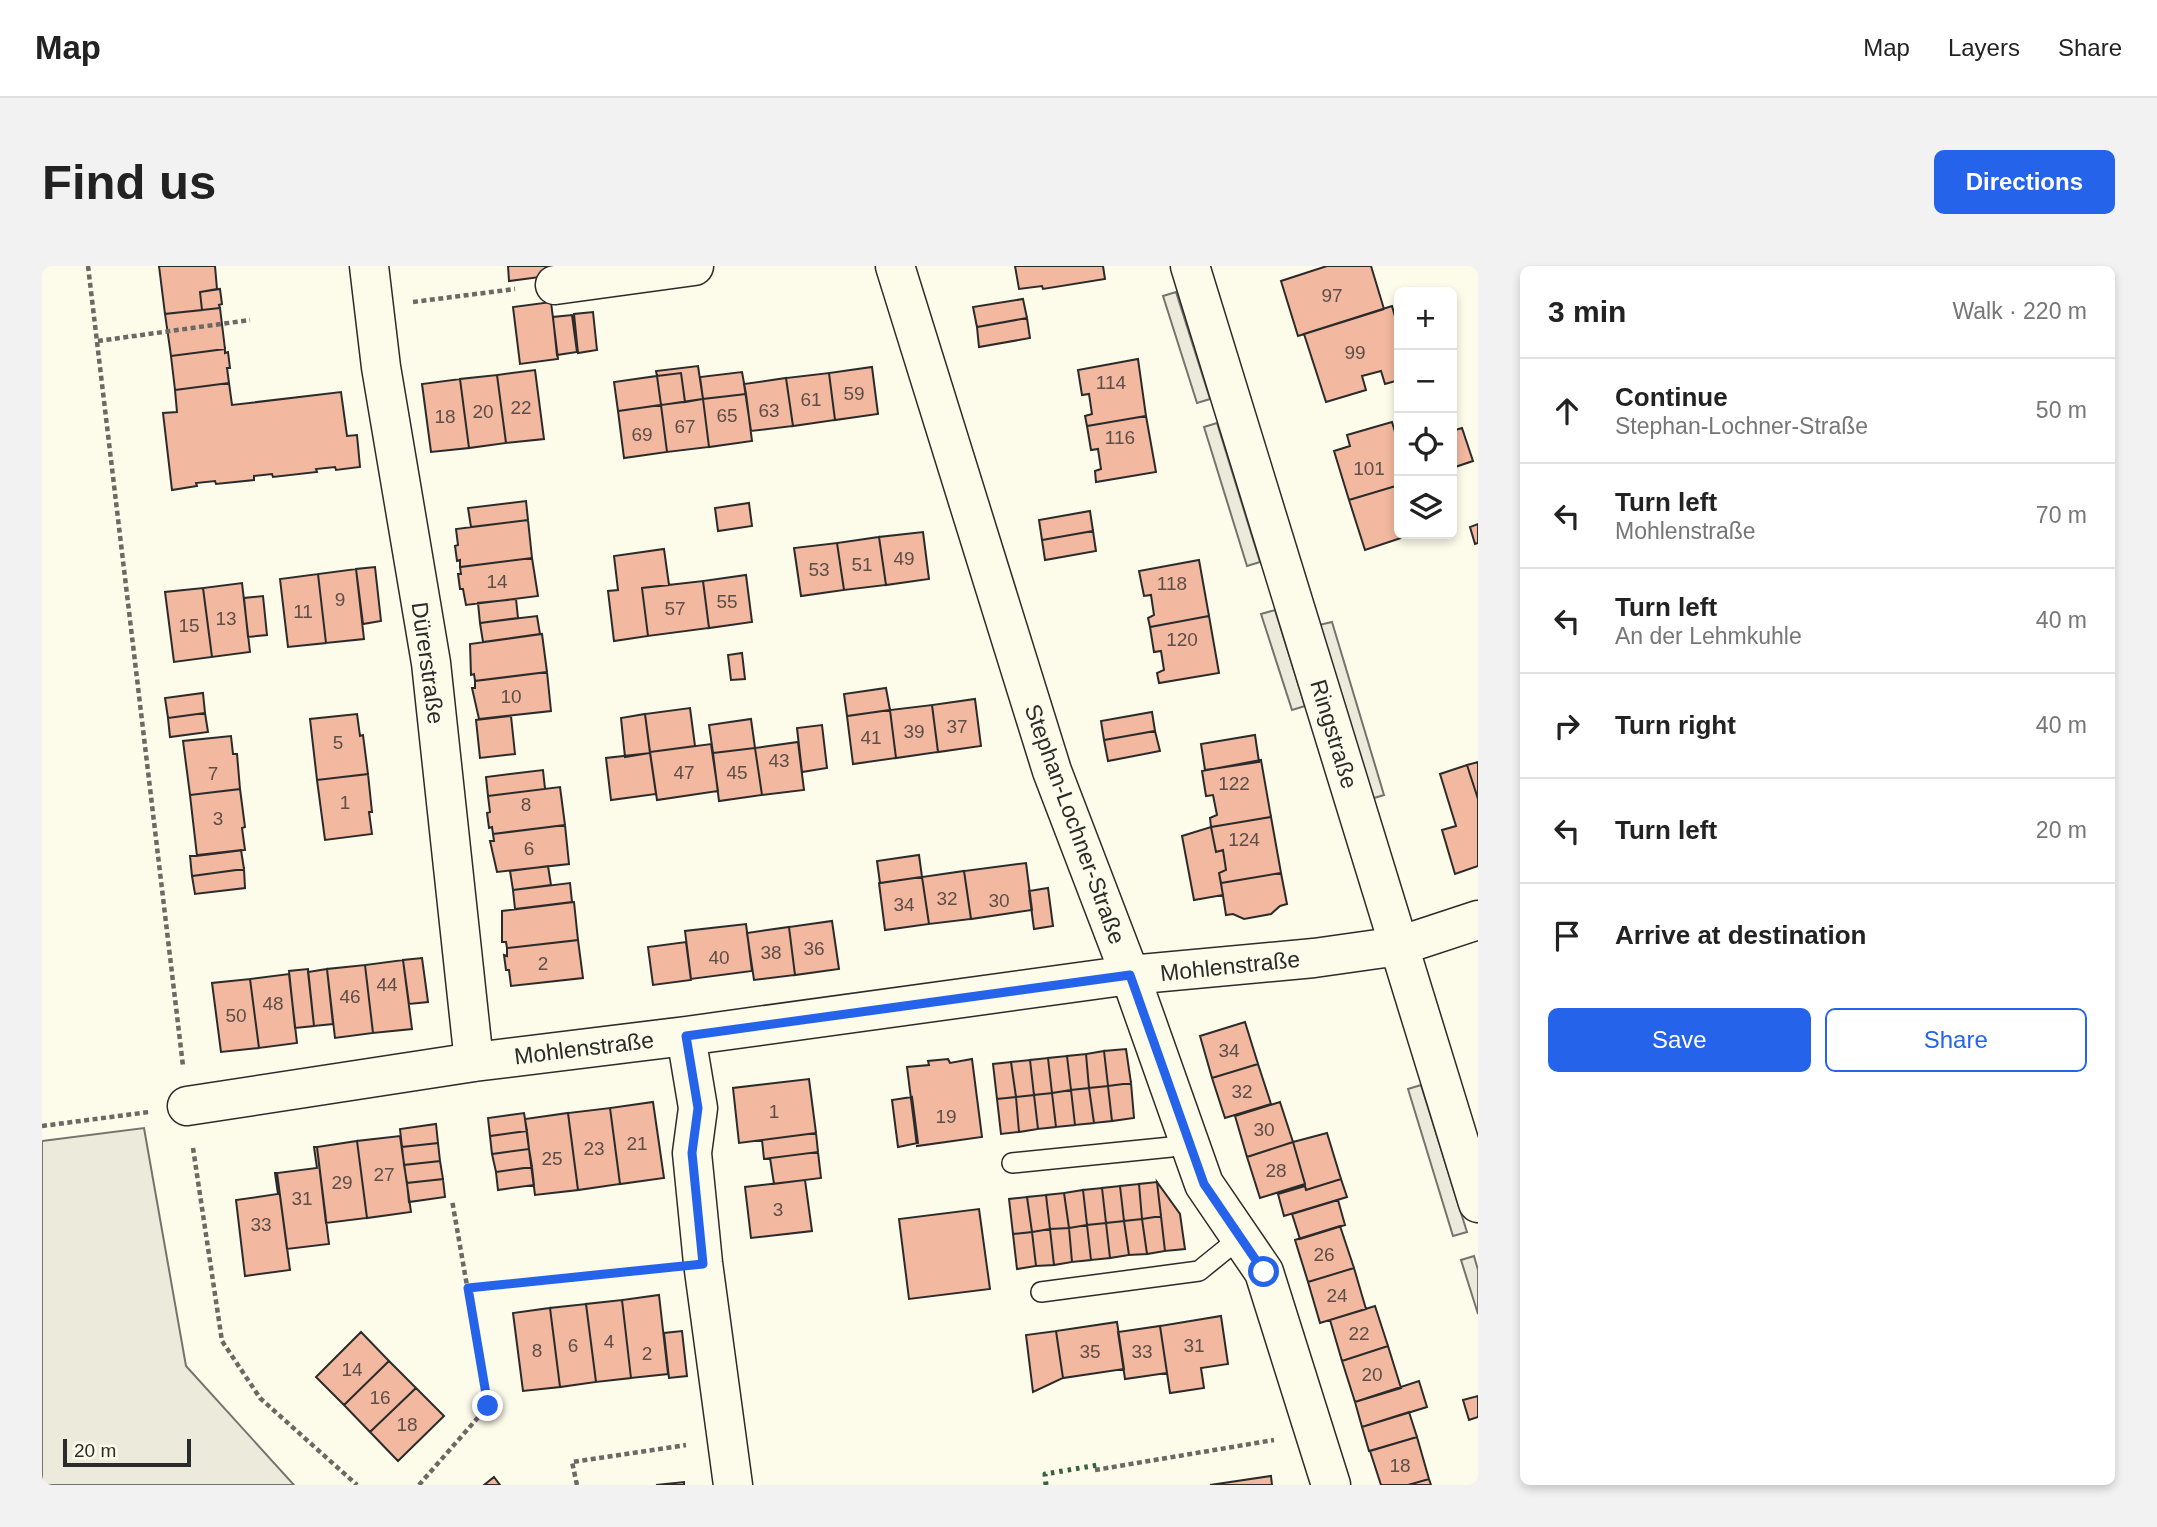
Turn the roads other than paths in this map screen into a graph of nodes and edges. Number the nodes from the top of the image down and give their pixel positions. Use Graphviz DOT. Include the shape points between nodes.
graph roads {
  1 [pos="369,266"];
  2 [pos="694,266"];
  3 [pos="895,266"];
  4 [pos="1190,266"];
  5 [pos="555,285"];
  6 [pos="1478,920"];
  7 [pos="1399,946"];
  8 [pos="1130,975"];
  9 [pos="686,1036"];
  10 [pos="474,1062"];
  11 [pos="187,1106"];
  12 [pos="1188,1139"];
  13 [pos="1012,1163"];
  14 [pos="1478,1203"];
  15 [pos="1241,1237"];
  16 [pos="1041,1292"];
  17 [pos="733,1485"];
  18 [pos="1331,1485"];
  1 -- 10 [label="street, Dürerstraße" via="381,367 431,663"];
  2 -- 5 [label="street"];
  3 -- 8 [label="street, Stephan-Lochner-Straße" via="1052,771"];
  4 -- 7 [label="street, Ringstraße"];
  6 -- 7 [label="street, Mohlenstraße"];
  7 -- 8 [label="street, Mohlenstraße"];
  7 -- 14 [label="street, Ringstraße"];
  8 -- 9 [label="street, Mohlenstraße"];
  8 -- 12 [label="street, Stephan-Lochner-Straße"];
  9 -- 10 [label="street, Mohlenstraße"];
  9 -- 17 [label="street" via="698,1108 692,1153 703,1264"];
  10 -- 11 [label="street, Mohlenstraße"];
  12 -- 13 [label="lane" via="1171,1147"];
  12 -- 15 [label="street, Stephan-Lochner-Straße" via="1204,1184"];
  15 -- 16 [label="lane" via="1199,1271"];
  15 -- 18 [label="street, Stephan-Lochner-Straße" via="1264,1272"];
}
